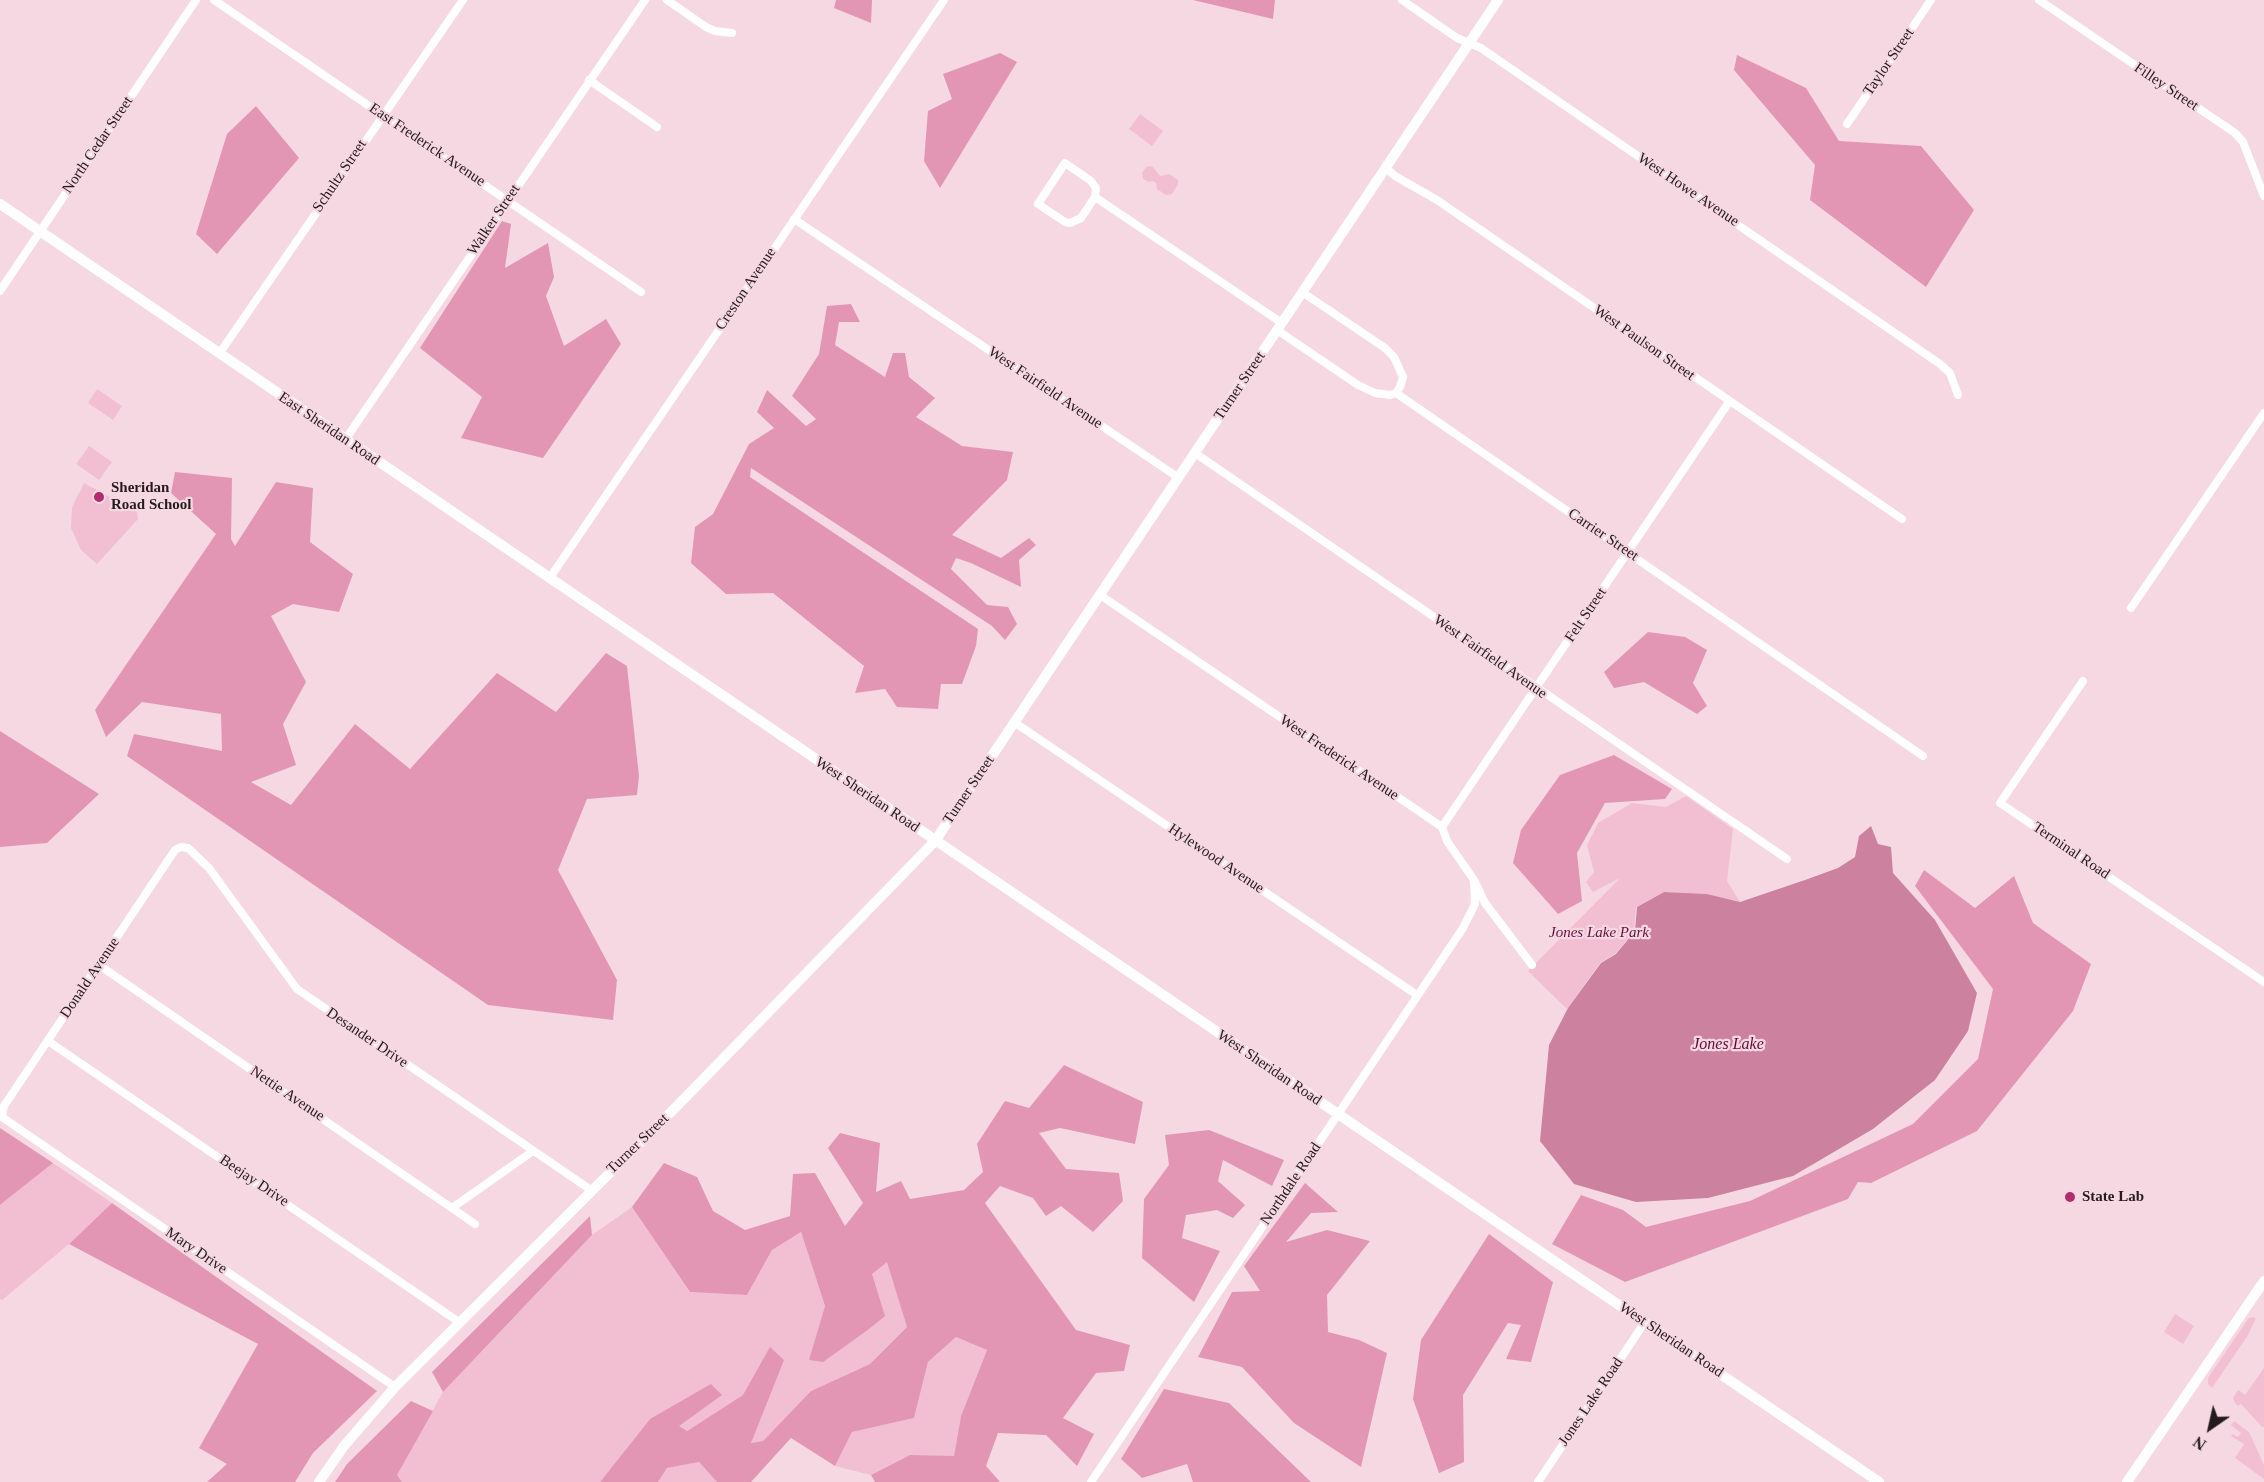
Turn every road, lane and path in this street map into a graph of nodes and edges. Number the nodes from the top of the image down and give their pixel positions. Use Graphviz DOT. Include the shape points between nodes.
graph roads {
  1 [pos="196,0"];
  2 [pos="214,0"];
  3 [pos="463,0"];
  4 [pos="645,0"];
  5 [pos="667,0"];
  6 [pos="944,0"];
  7 [pos="1402,0"];
  8 [pos="1498,0"];
  9 [pos="1931,0"];
  10 [pos="2039,0"];
  11 [pos="732,33"];
  12 [pos="1470,43"];
  13 [pos="589,80"];
  14 [pos="382,115"];
  15 [pos="1847,124"];
  16 [pos="657,128"];
  17 [pos="1386,168"];
  18 [pos="2264,196"];
  19 [pos="1095,197"];
  20 [pos="508,200"];
  21 [pos="0,204"];
  22 [pos="794,219"];
  23 [pos="39,231"];
  24 [pos="0,291"];
  25 [pos="640,292"];
  26 [pos="1302,292"];
  27 [pos="1279,326"];
  28 [pos="219,354"];
  29 [pos="1396,393"];
  30 [pos="1958,396"];
  31 [pos="1729,402"];
  32 [pos="2264,413"];
  33 [pos="345,440"];
  34 [pos="1195,453"];
  35 [pos="1179,478"];
  36 [pos="1902,519"];
  37 [pos="1628,552"];
  38 [pos="549,579"];
  39 [pos="1100,595"];
  40 [pos="2131,608"];
  41 [pos="658,653"];
  42 [pos="2083,681"];
  43 [pos="1536,689"];
  44 [pos="1014,722"];
  45 [pos="1923,756"];
  46 [pos="1442,827"];
  47 [pos="935,841"];
  48 [pos="181,847"];
  49 [pos="1787,859"];
  50 [pos="1474,880"];
  51 [pos="99,965"];
  52 [pos="1532,965"];
  53 [pos="2264,982"];
  54 [pos="1417,995"];
  55 [pos="48,1041"];
  56 [pos="1,1112"];
  57 [pos="1338,1114"];
  58 [pos="533,1151"];
  59 [pos="591,1190"];
  60 [pos="452,1208"];
  61 [pos="475,1224"];
  62 [pos="2264,1281"];
  63 [pos="459,1322"];
  64 [pos="1645,1322"];
  65 [pos="395,1387"];
  66 [pos="319,1482"];
  67 [pos="1091,1482"];
  68 [pos="1538,1482"];
  69 [pos="1880,1482"];
  70 [pos="2127,1482"];
  1 -- 23 [label="street, North Cedar Street"];
  2 -- 14 [label="street, East Frederick Avenue"];
  3 -- 14 [label="street, Schultz Street"];
  4 -- 13 [label="street, Walker Street"];
  5 -- 11 [label="street" via="706,27"];
  6 -- 22 [label="street, Creston Avenue"];
  7 -- 12 [label="street, West Howe Avenue"];
  8 -- 12 [label="street, Turner Street"];
  9 -- 15 [label="street, Taylor Street"];
  10 -- 18 [label="street, Filley Street" via="2235,134 2243,142"];
  12 -- 17 [label="street, Turner Street"];
  12 -- 30 [label="street, West Howe Avenue" via="1940,364 1950,373"];
  13 -- 16 [label="street"];
  13 -- 20 [label="street, Walker Street"];
  14 -- 20 [label="street, East Frederick Avenue"];
  14 -- 28 [label="street, Schultz Street"];
  17 -- 26 [label="street, Turner Street"];
  17 -- 31 [label="street, West Paulson Street"];
  19 -- 19 [label="street" via="1096,188 1091,181 1065,163 1038,204 1070,223 1081,218"];
  19 -- 27 [label="street, Carrier Street"];
  20 -- 25 [label="street, East Frederick Avenue"];
  20 -- 33 [label="street, Walker Street"];
  21 -- 23 [label="street, East Sheridan Road"];
  22 -- 35 [label="street, West Fairfield Avenue"];
  22 -- 38 [label="street, Creston Avenue"];
  23 -- 24 [label="street, North Cedar Street"];
  23 -- 28 [label="street, East Sheridan Road"];
  26 -- 27 [label="street, Turner Street"];
  26 -- 29 [label="street" via="1394,357 1403,377"];
  27 -- 29 [label="street, Carrier Street" via="1358,385 1375,393"];
  27 -- 34 [label="street, Turner Street"];
  28 -- 33 [label="street, East Sheridan Road"];
  29 -- 37 [label="street, Carrier Street"];
  31 -- 36 [label="street, West Paulson Street"];
  31 -- 37 [label="street, Felt Street"];
  32 -- 40 [label="street"];
  33 -- 38 [label="street, East Sheridan Road"];
  34 -- 35 [label="street, Turner Street"];
  34 -- 43 [label="street, West Fairfield Avenue"];
  35 -- 39 [label="street, Turner Street"];
  37 -- 43 [label="street, Felt Street"];
  37 -- 45 [label="street, Carrier Street"];
  38 -- 41 [label="street, East Sheridan Road"];
  39 -- 44 [label="street, Turner Street"];
  39 -- 46 [label="street, West Frederick Avenue"];
  41 -- 47 [label="street, West Sheridan Road"];
  42 -- 53 [label="street, Terminal Road" via="2000,803"];
  43 -- 46 [label="street, Felt Street"];
  43 -- 49 [label="street, West Fairfield Avenue"];
  44 -- 47 [label="street, Turner Street"];
  44 -- 54 [label="street, Hylewood Avenue"];
  46 -- 50 [label="street, West Frederick Avenue"];
  47 -- 57 [label="street, West Sheridan Road"];
  47 -- 59 [label="street, Turner Street"];
  48 -- 51 [label="street, Donald Avenue" via="175,850"];
  48 -- 58 [label="street, Desander Drive" via="188,848 209,868 297,989"];
  50 -- 52 [label="street, West Frederick Avenue" via="1485,903"];
  50 -- 54 [label="street, Northdale Road" via="1475,904 1470,916"];
  51 -- 55 [label="street, Donald Avenue"];
  51 -- 60 [label="street, Nettie Avenue"];
  54 -- 57 [label="street, Northdale Road"];
  55 -- 56 [label="street, Donald Avenue"];
  55 -- 63 [label="street, Beejay Drive"];
  56 -- 65 [label="street, Mary Drive" via="6,1121"];
  57 -- 64 [label="street, West Sheridan Road"];
  57 -- 67 [label="street, Northdale Road"];
  58 -- 59 [label="street, Desander Drive"];
  58 -- 60 [label="street"];
  59 -- 63 [label="street, Turner Street"];
  60 -- 61 [label="street, Nettie Avenue"];
  62 -- 70 [label="street"];
  63 -- 65 [label="street, Turner Street"];
  64 -- 68 [label="street, Jones Lake Road"];
  64 -- 69 [label="street, West Sheridan Road"];
  65 -- 66 [label="street, Turner Street"];
}
